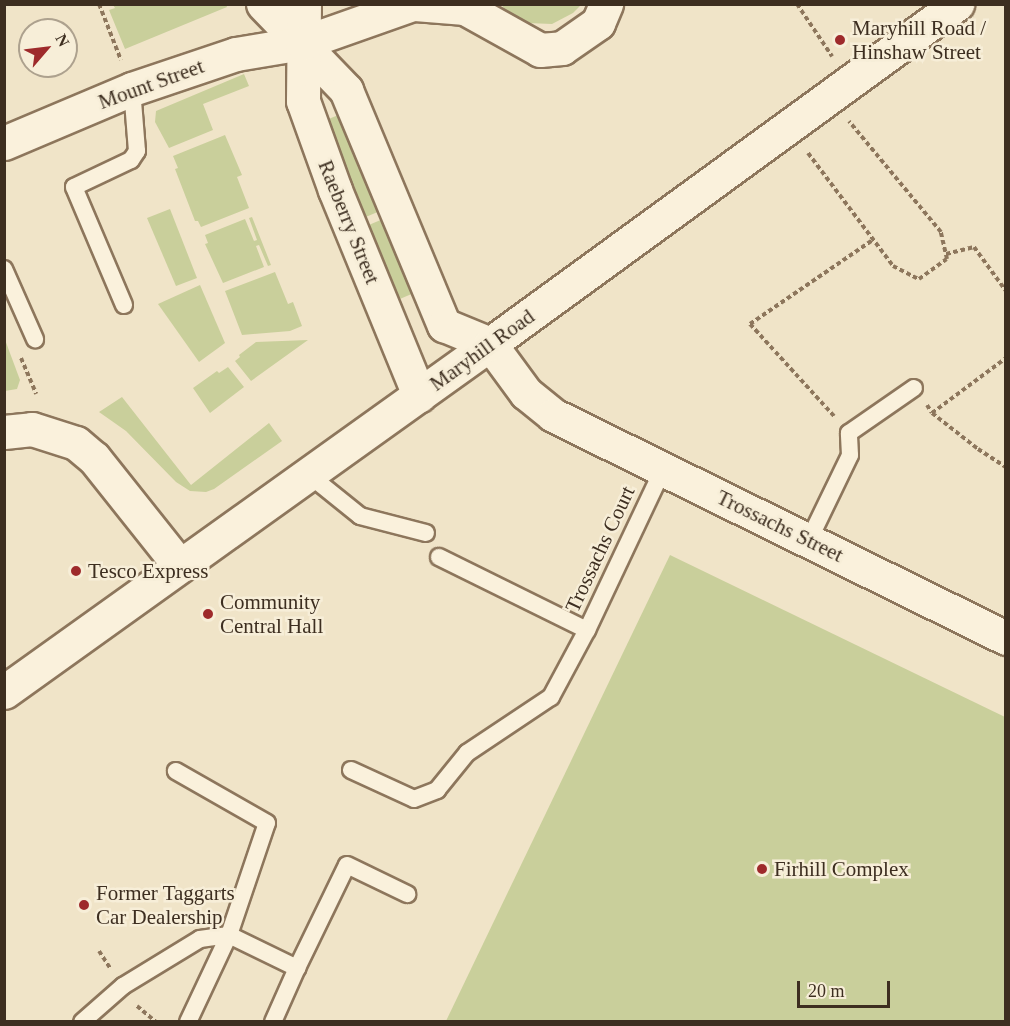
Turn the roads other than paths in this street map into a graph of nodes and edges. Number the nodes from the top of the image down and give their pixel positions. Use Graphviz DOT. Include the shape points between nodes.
graph roads {
  1 [pos="263,4"];
  2 [pos="304,4"];
  3 [pos="414,4"];
  4 [pos="606,4"];
  5 [pos="957,4"];
  6 [pos="302,43"];
  7 [pos="132,89"];
  8 [pos="4,143"];
  9 [pos="4,269"];
  10 [pos="124,304"];
  11 [pos="34,339"];
  12 [pos="490,344"];
  13 [pos="914,388"];
  14 [pos="419,395"];
  15 [pos="4,432"];
  16 [pos="663,469"];
  17 [pos="308,474"];
  18 [pos="426,533"];
  19 [pos="809,540"];
  20 [pos="439,557"];
  21 [pos="179,566"];
  22 [pos="587,630"];
  23 [pos="1005,638"];
  24 [pos="4,692"];
  25 [pos="351,770"];
  26 [pos="176,771"];
  27 [pos="406,894"];
  28 [pos="229,935"];
  29 [pos="297,968"];
  30 [pos="82,1022"];
  31 [pos="188,1022"];
  32 [pos="273,1022"];
  1 -- 6 [label="street"];
  2 -- 6 [label="street, Raeberry Street"];
  3 -- 4 [label="street" via="465,8 540,50 562,48 598,23"];
  3 -- 6 [label="street, Mount Street"];
  5 -- 12 [label="street, Maryhill Road"];
  6 -- 7 [label="street, Mount Street" via="236,54"];
  6 -- 12 [label="street" via="346,90 444,325"];
  6 -- 14 [label="street, Raeberry Street" via="303,101"];
  7 -- 8 [label="street, Mount Street"];
  7 -- 10 [label="lane" via="137,151 131,160 74,187"];
  9 -- 11 [label="lane"];
  12 -- 14 [label="street, Maryhill Road"];
  12 -- 16 [label="street, Trossachs Street" via="526,393 553,416"];
  13 -- 19 [label="lane" via="849,433 850,455"];
  14 -- 17 [label="street, Maryhill Road"];
  15 -- 21 [label="street" via="32,429 76,444 94,458"];
  16 -- 19 [label="street, Trossachs Street"];
  16 -- 22 [label="lane, Trossachs Court"];
  17 -- 18 [label="lane" via="360,516"];
  17 -- 21 [label="street, Maryhill Road"];
  19 -- 23 [label="street, Trossachs Street"];
  20 -- 22 [label="lane, Trossachs Court"];
  21 -- 24 [label="street, Maryhill Road"];
  22 -- 25 [label="lane" via="551,697 485,738 467,753 437,790 414,799"];
  26 -- 28 [label="lane" via="267,823"];
  27 -- 29 [label="lane" via="347,865"];
  28 -- 29 [label="lane"];
  28 -- 30 [label="lane" via="200,939 123,986"];
  28 -- 31 [label="lane"];
  29 -- 32 [label="lane"];
}
